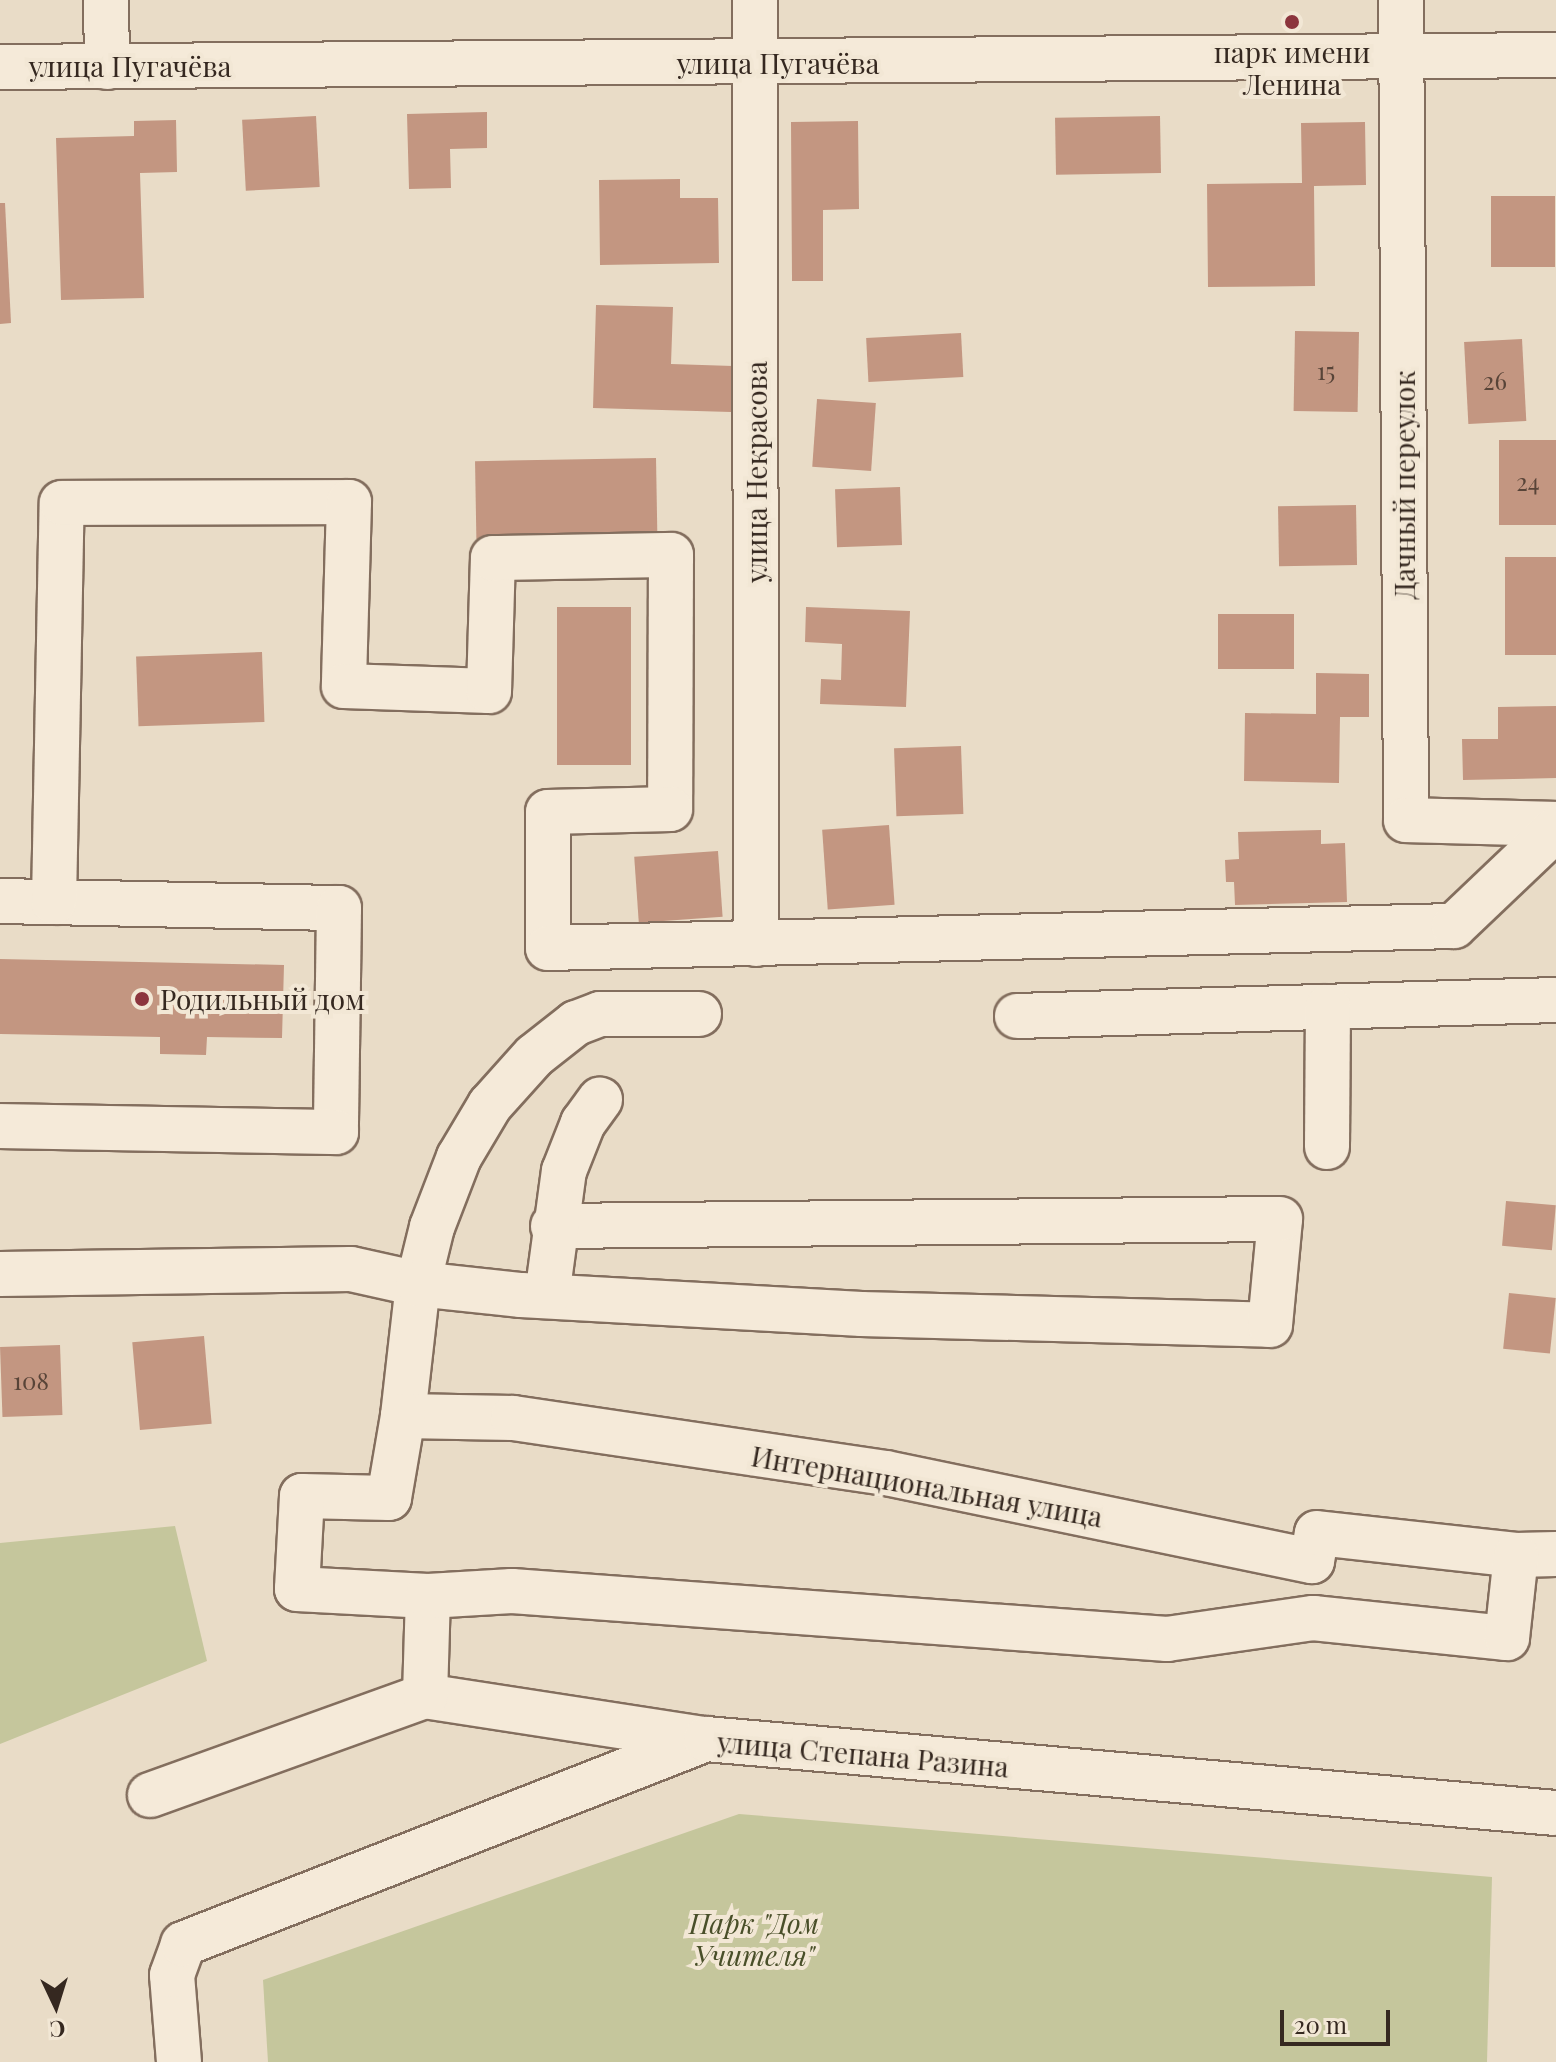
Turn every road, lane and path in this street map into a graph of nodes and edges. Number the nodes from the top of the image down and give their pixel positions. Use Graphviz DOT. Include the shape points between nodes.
graph roads {
  1 [pos="106,0"];
  2 [pos="755,0"];
  3 [pos="1401,0"];
  4 [pos="1556,55"];
  5 [pos="1403,57"];
  6 [pos="756,64"];
  7 [pos="0,67"];
  8 [pos="107,67"];
  9 [pos="1556,827"];
  10 [pos="0,901"];
  11 [pos="54,902"];
  12 [pos="756,944"];
  13 [pos="1556,1000"];
  14 [pos="1328,1007"];
  15 [pos="699,1014"];
  16 [pos="1017,1016"];
  17 [pos="600,1100"];
  18 [pos="0,1126"];
  19 [pos="1327,1147"];
  20 [pos="553,1226"];
  21 [pos="0,1274"];
  22 [pos="418,1284"];
  23 [pos="547,1296"];
  24 [pos="403,1416"];
  25 [pos="1536,1555"];
  26 [pos="428,1596"];
  27 [pos="425,1696"];
  28 [pos="706,1739"];
  29 [pos="150,1795"];
  30 [pos="1556,1813"];
  31 [pos="179,2062"];
  1 -- 8 [label="street"];
  2 -- 6 [label="street, улица Некрасова"];
  3 -- 5 [label="street, Дачный переулок"];
  4 -- 5 [label="street, улица Пугачёва"];
  5 -- 6 [label="street, улица Пугачёва"];
  5 -- 9 [label="street, Дачный переулок" via="1406,820"];
  6 -- 8 [label="street, улица Пугачёва"];
  6 -- 12 [label="street, улица Некрасова"];
  7 -- 8 [label="street, улица Пугачёва"];
  9 -- 12 [label="street" via="1454,926"];
  10 -- 11 [label="street"];
  11 -- 12 [label="street" via="62,503 349,502 344,686 489,691 493,558 671,555 670,809 548,812 548,948"];
  11 -- 18 [label="street" via="339,908 336,1132"];
  13 -- 14 [label="street"];
  14 -- 16 [label="street"];
  14 -- 19 [label="street"];
  15 -- 22 [label="street" via="600,1014 576,1023 534,1056 490,1105 459,1157"];
  17 -- 20 [label="street" via="583,1123 564,1171"];
  20 -- 23 [label="street"];
  20 -- 23 [label="street" via="1280,1219 1270,1325 861,1314"];
  21 -- 22 [label="street" via="351,1269"];
  22 -- 23 [label="street"];
  22 -- 24 [label="street"];
  24 -- 25 [label="street, Интернациональная улица" via="513,1418 886,1473 1312,1561 1317,1533"];
  24 -- 26 [label="street" via="389,1498 302,1496 297,1589"];
  25 -- 26 [label="street" via="1507,1638 1313,1618 1167,1639 512,1591"];
  26 -- 27 [label="street"];
  27 -- 28 [label="street"];
  27 -- 29 [label="street"];
  28 -- 30 [label="street, улица Степана Разина"];
  28 -- 31 [label="street, улица Степана Разина" via="183,1944 172,1975"];
}
